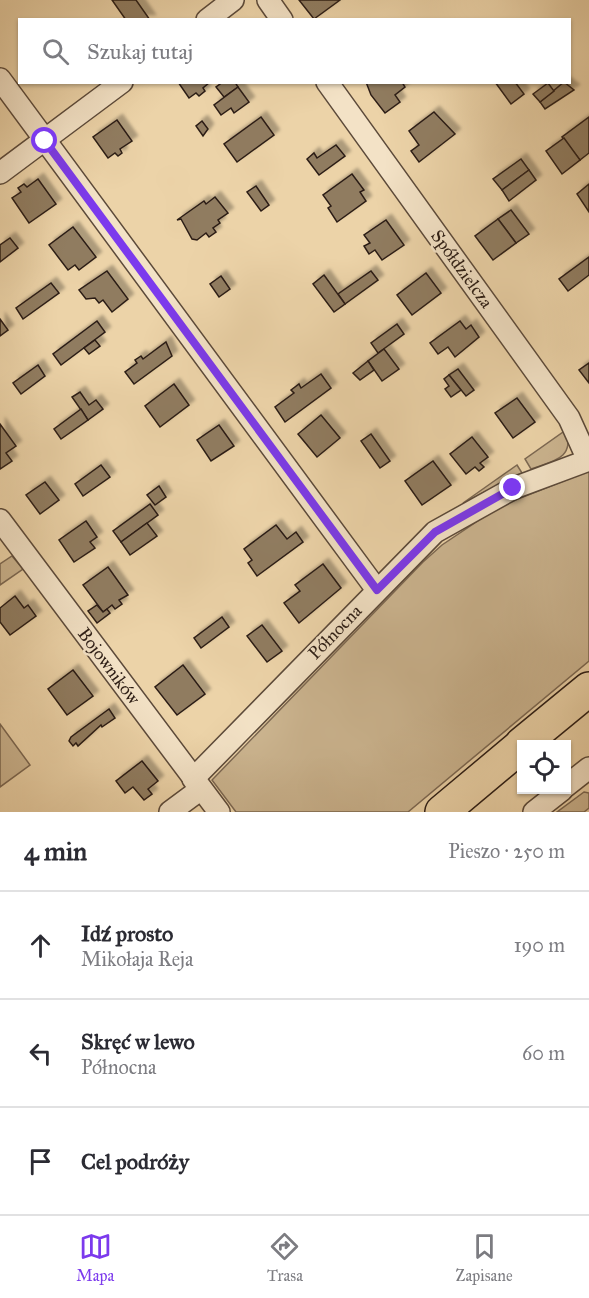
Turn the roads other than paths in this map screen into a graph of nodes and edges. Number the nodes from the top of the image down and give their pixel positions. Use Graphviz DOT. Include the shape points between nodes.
graph roads {
  1 [pos="233,0"];
  2 [pos="268,0"];
  3 [pos="210,18"];
  4 [pos="281,18"];
  5 [pos="0,79"];
  6 [pos="120,84"];
  7 [pos="328,84"];
  8 [pos="45,141"];
  9 [pos="0,173"];
  10 [pos="589,460"];
  11 [pos="0,520"];
  12 [pos="377,590"];
  13 [pos="589,689"];
  14 [pos="528,740"];
  15 [pos="517,749"];
  16 [pos="589,768"];
  17 [pos="571,783"];
  18 [pos="197,784"];
  19 [pos="556,794"];
  20 [pos="170,812"];
  21 [pos="219,812"];
  22 [pos="442,812"];
  23 [pos="534,812"];
  1 -- 3 [label="street"];
  2 -- 4 [label="street"];
  5 -- 8 [label="street"];
  6 -- 8 [label="street"];
  7 -- 10 [label="street, Spółdzielcza" via="569,418"];
  8 -- 9 [label="street"];
  8 -- 12 [label="street"];
  10 -- 12 [label="street, Północna" via="513,488 435,532"];
  11 -- 18 [label="street, Bojowników"];
  12 -- 18 [label="street, Północna"];
  13 -- 14 [label="main road"];
  15 -- 22 [label="main road"];
  16 -- 17 [label="street"];
  18 -- 20 [label="street, Północna"];
  18 -- 21 [label="street, Bojowników"];
  19 -- 23 [label="street"];
}
